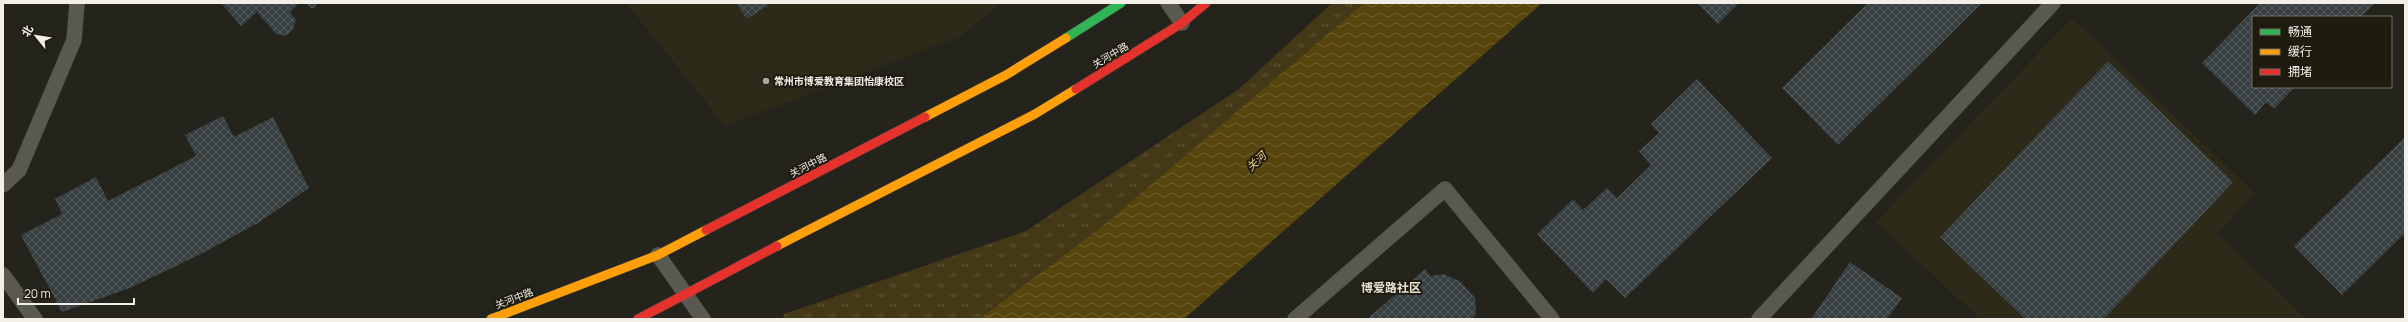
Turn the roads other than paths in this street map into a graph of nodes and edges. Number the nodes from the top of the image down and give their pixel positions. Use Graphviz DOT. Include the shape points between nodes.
graph roads {
  1 [pos="77,3"];
  2 [pos="1121,3"];
  3 [pos="1168,3"];
  4 [pos="1206,3"];
  5 [pos="2053,3"];
  6 [pos="1182,23"];
  7 [pos="3,185"];
  8 [pos="658,255"];
  9 [pos="3,275"];
  10 [pos="685,293"];
  11 [pos="35,319"];
  12 [pos="491,319"];
  13 [pos="638,319"];
  14 [pos="703,319"];
  15 [pos="1294,319"];
  16 [pos="1552,319"];
  17 [pos="1759,319"];
  1 -- 7 [label="lane" via="74,40 19,170"];
  2 -- 8 [label="main road, 关河中路" via="1006,75"];
  3 -- 6 [label="lane"];
  4 -- 6 [label="main road, 关河中路"];
  5 -- 17 [label="lane"];
  6 -- 10 [label="main road, 关河中路" via="1035,114"];
  8 -- 10 [label="lane"];
  8 -- 12 [label="main road, 关河中路"];
  9 -- 11 [label="lane"];
  10 -- 13 [label="main road, 关河中路"];
  10 -- 14 [label="lane"];
  15 -- 16 [label="lane" via="1445,189"];
}
